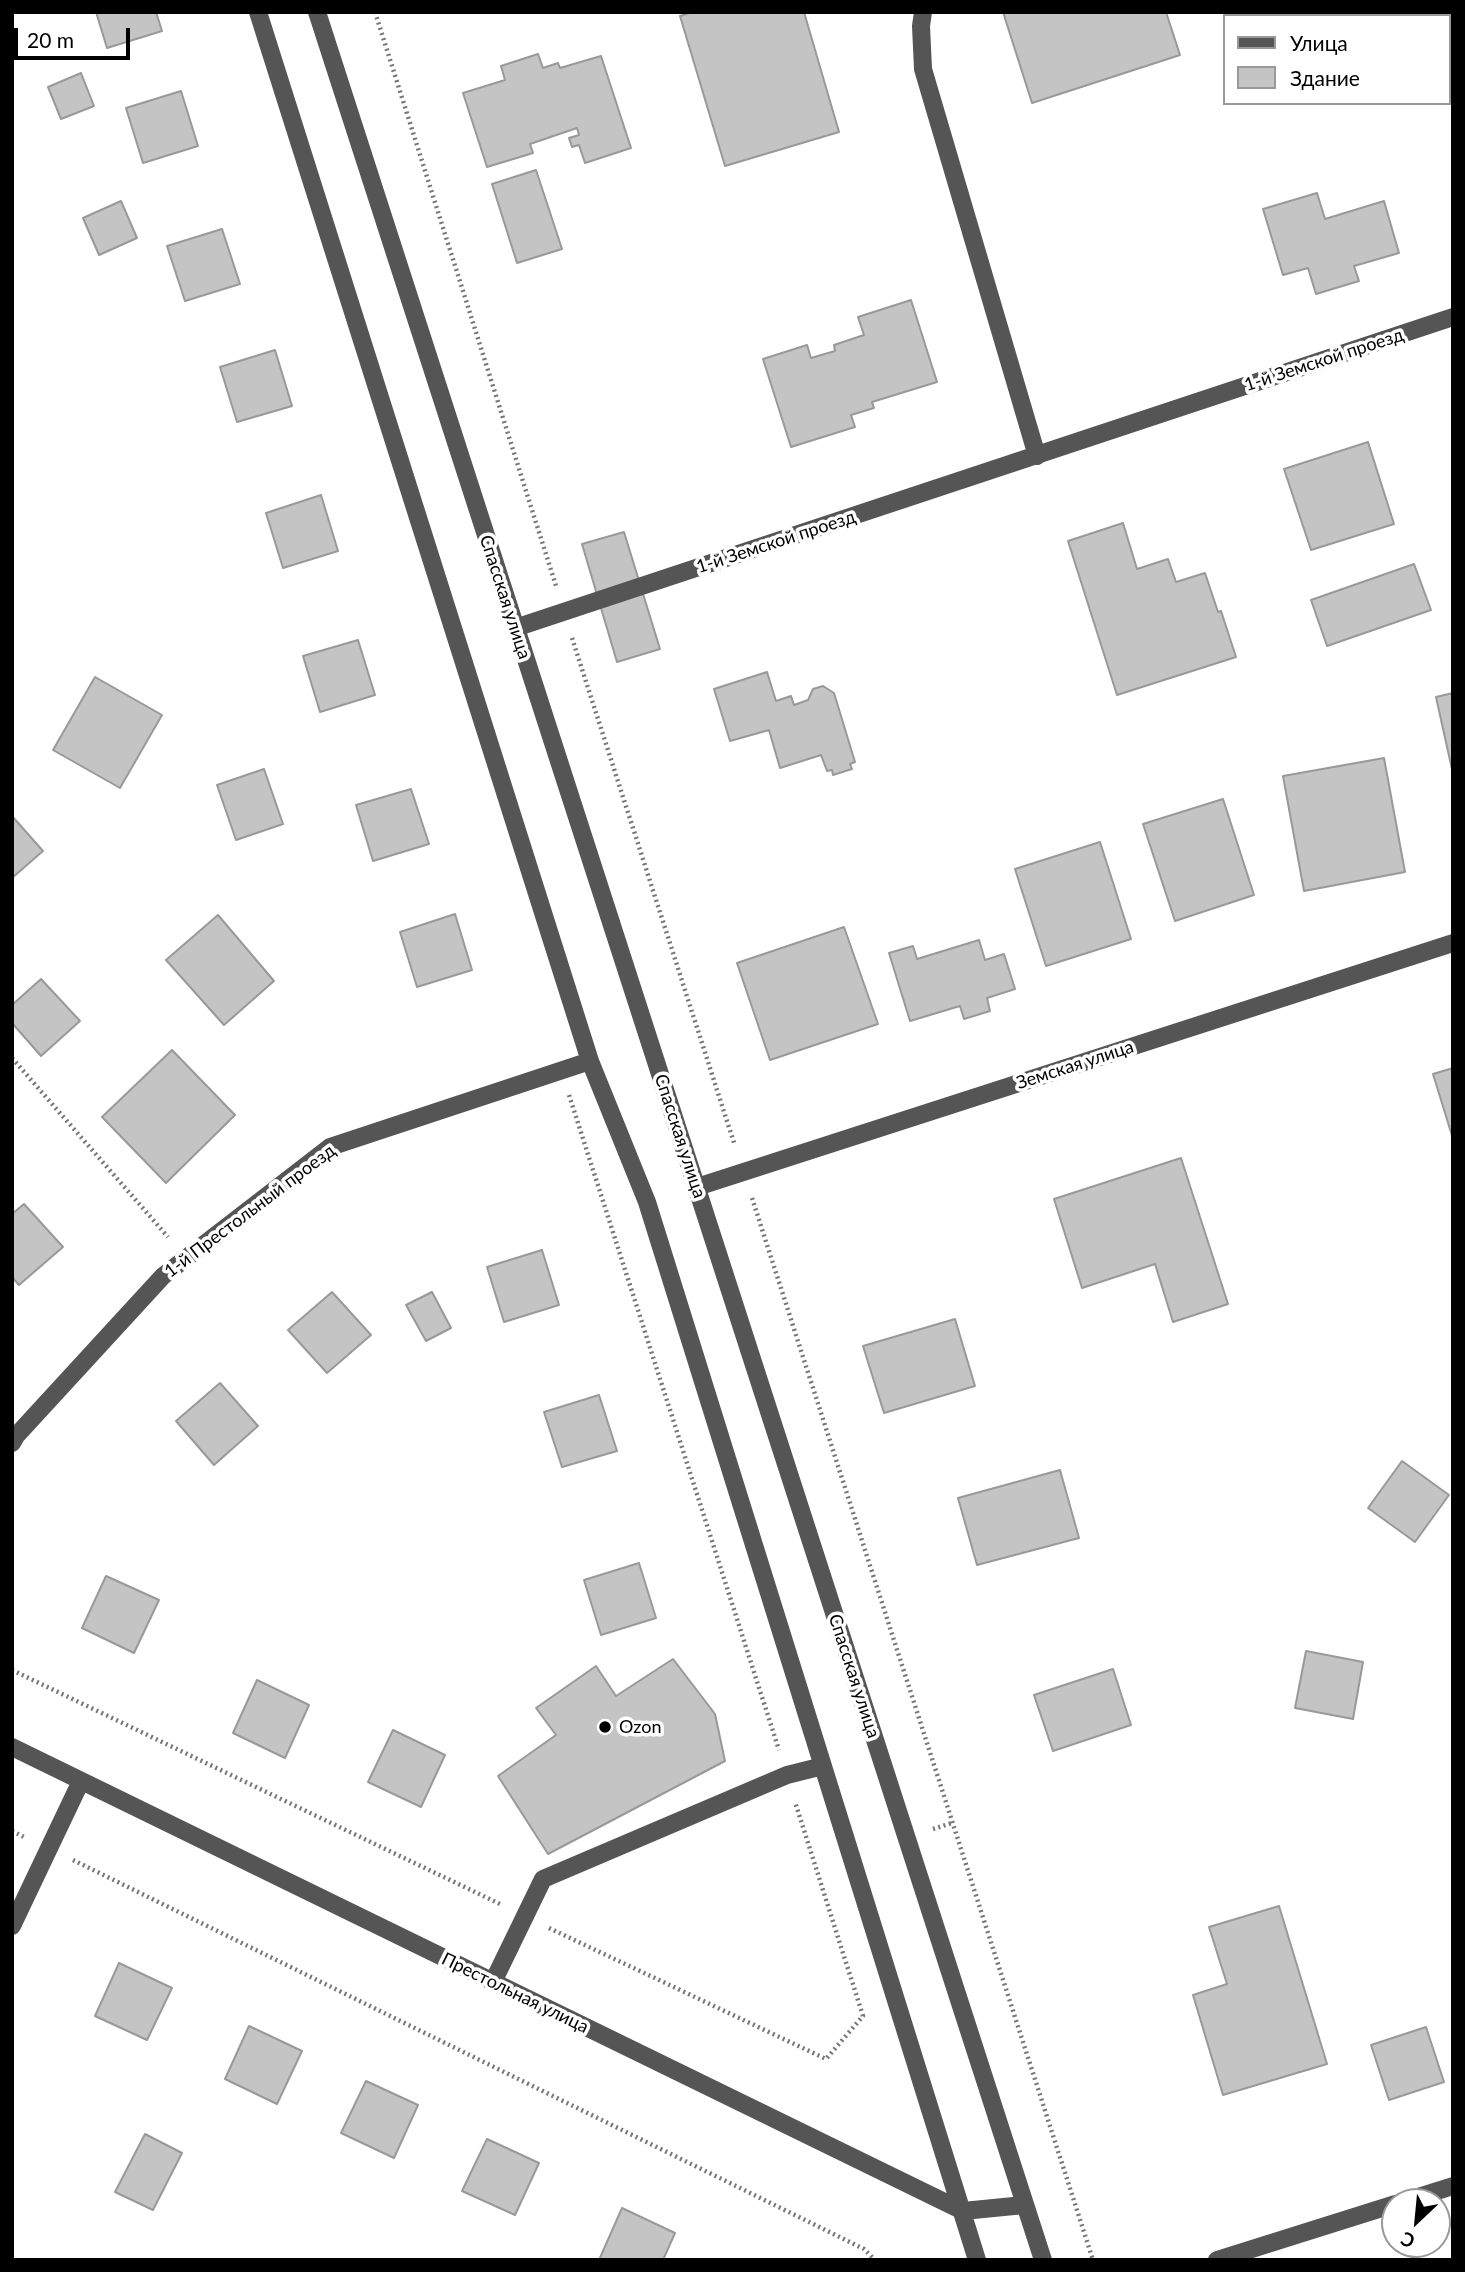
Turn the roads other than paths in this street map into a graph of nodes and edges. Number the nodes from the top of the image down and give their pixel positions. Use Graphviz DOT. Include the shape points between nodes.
graph roads {
  1 [pos="258,12"];
  2 [pos="317,12"];
  3 [pos="923,12"];
  4 [pos="1453,317"];
  5 [pos="1037,456"];
  6 [pos="515,628"];
  7 [pos="1453,943"];
  8 [pos="590,1060"];
  9 [pos="697,1187"];
  10 [pos="12,1443"];
  11 [pos="12,1747"];
  12 [pos="823,1766"];
  13 [pos="81,1781"];
  14 [pos="12,1926"];
  15 [pos="493,1982"];
  16 [pos="1024,2205"];
  17 [pos="1381,2208"];
  18 [pos="963,2211"];
  19 [pos="977,2260"];
  20 [pos="1043,2260"];
  21 [pos="1217,2260"];
  1 -- 8 [label="street"];
  2 -- 6 [label="street, Спасская улица"];
  3 -- 5 [label="street" via="923,69"];
  4 -- 5 [label="street, 1-й Земской проезд"];
  5 -- 6 [label="street, 1-й Земской проезд"];
  6 -- 9 [label="street, Спасская улица"];
  7 -- 9 [label="street, Земская улица"];
  8 -- 10 [label="street, 1-й Престольный проезд" via="330,1147 163,1276"];
  8 -- 12 [label="street" via="646,1202"];
  9 -- 16 [label="street, Спасская улица"];
  11 -- 13 [label="street, Престольная улица"];
  12 -- 15 [label="street" via="787,1776 544,1879"];
  12 -- 18 [label="street"];
  13 -- 14 [label="street"];
  13 -- 15 [label="street, Престольная улица"];
  15 -- 18 [label="street, Престольная улица"];
  16 -- 18 [label="street"];
  16 -- 20 [label="street, Спасская улица"];
  17 -- 21 [label="street"];
  18 -- 19 [label="street"];
}
